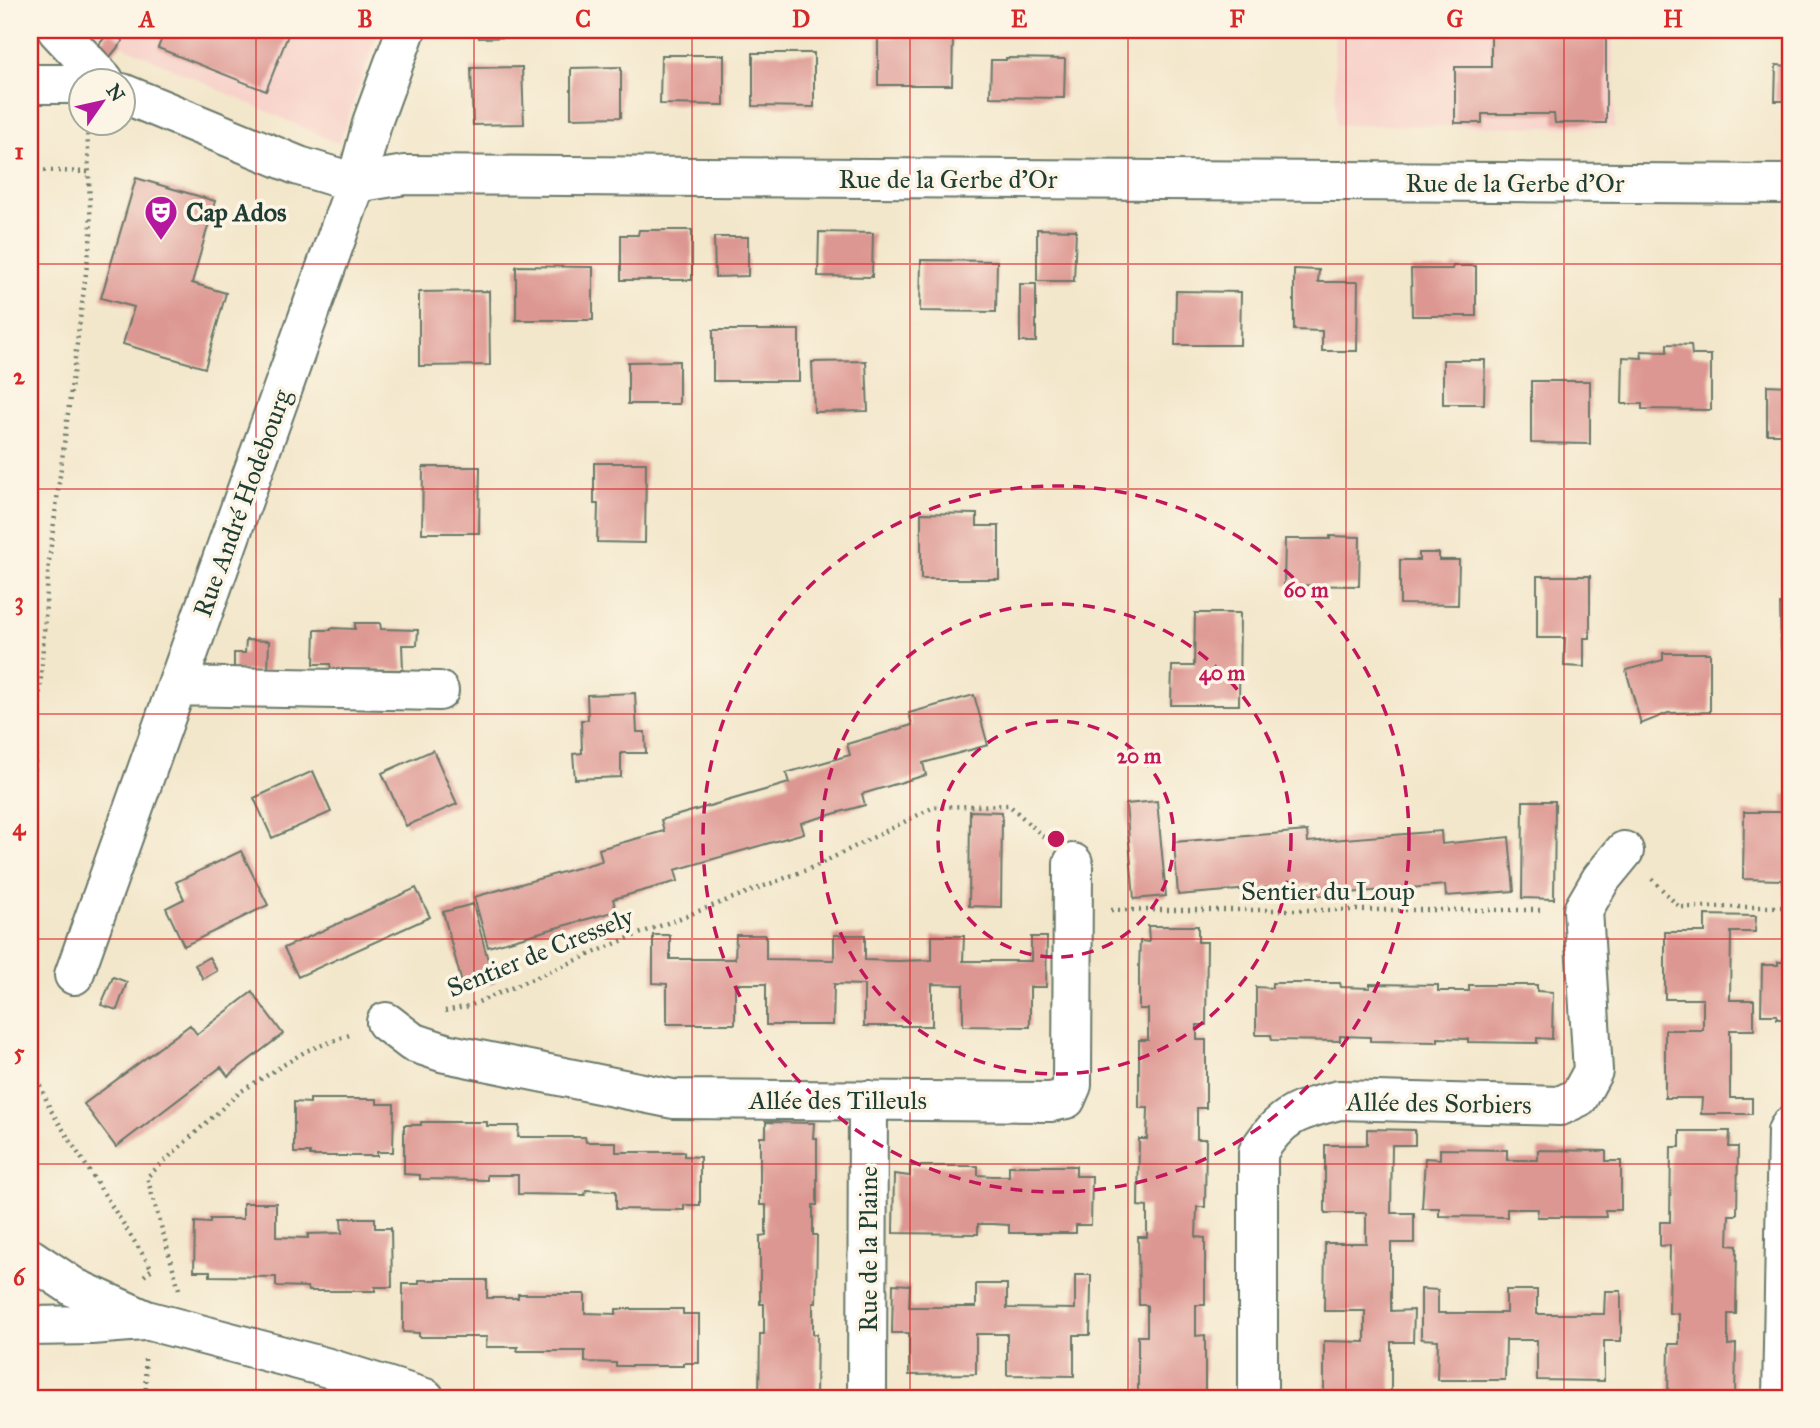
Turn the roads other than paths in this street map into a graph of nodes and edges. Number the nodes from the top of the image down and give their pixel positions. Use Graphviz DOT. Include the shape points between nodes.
graph roads {
  1 [pos="57,30"];
  2 [pos="406,30"];
  3 [pos="91,66"];
  4 [pos="30,84"];
  5 [pos="66,84"];
  6 [pos="136,99"];
  7 [pos="356,183"];
  8 [pos="1790,184"];
  9 [pos="177,686"];
  10 [pos="439,691"];
  11 [pos="1624,851"];
  12 [pos="1073,863"];
  13 [pos="74,975"];
  14 [pos="386,1021"];
  15 [pos="868,1100"];
  16 [pos="1790,1126"];
  17 [pos="30,1258"];
  18 [pos="146,1320"];
  19 [pos="30,1326"];
  20 [pos="425,1398"];
  21 [pos="867,1398"];
  22 [pos="1258,1398"];
  23 [pos="1782,1398"];
  1 -- 3 [label="street"];
  2 -- 7 [label="street, Rue André Hodebourg"];
  4 -- 5 [label="street"];
  6 -- 7 [label="street, Rue de la Gerbe d'Or" via="299,166"];
  7 -- 8 [label="street, Rue de la Gerbe d'Or" via="418,176"];
  7 -- 9 [label="street, Rue André Hodebourg"];
  9 -- 10 [label="street"];
  9 -- 13 [label="street, Rue André Hodebourg"];
  11 -- 22 [label="street, Allée des Sorbiers" via="1583,910 1592,1071 1579,1097 1560,1106 1339,1100 1307,1108 1284,1119 1270,1133 1258,1152"];
  12 -- 15 [label="street, Allée des Tilleuls" via="1072,1085 1066,1099"];
  14 -- 15 [label="street, Allée des Tilleuls" via="412,1042 445,1053 673,1099"];
  15 -- 21 [label="street, Rue de la Plaine"];
  16 -- 23 [label="street"];
  17 -- 18 [label="street" via="75,1288"];
  18 -- 19 [label="street"];
  18 -- 20 [label="street"];
}
